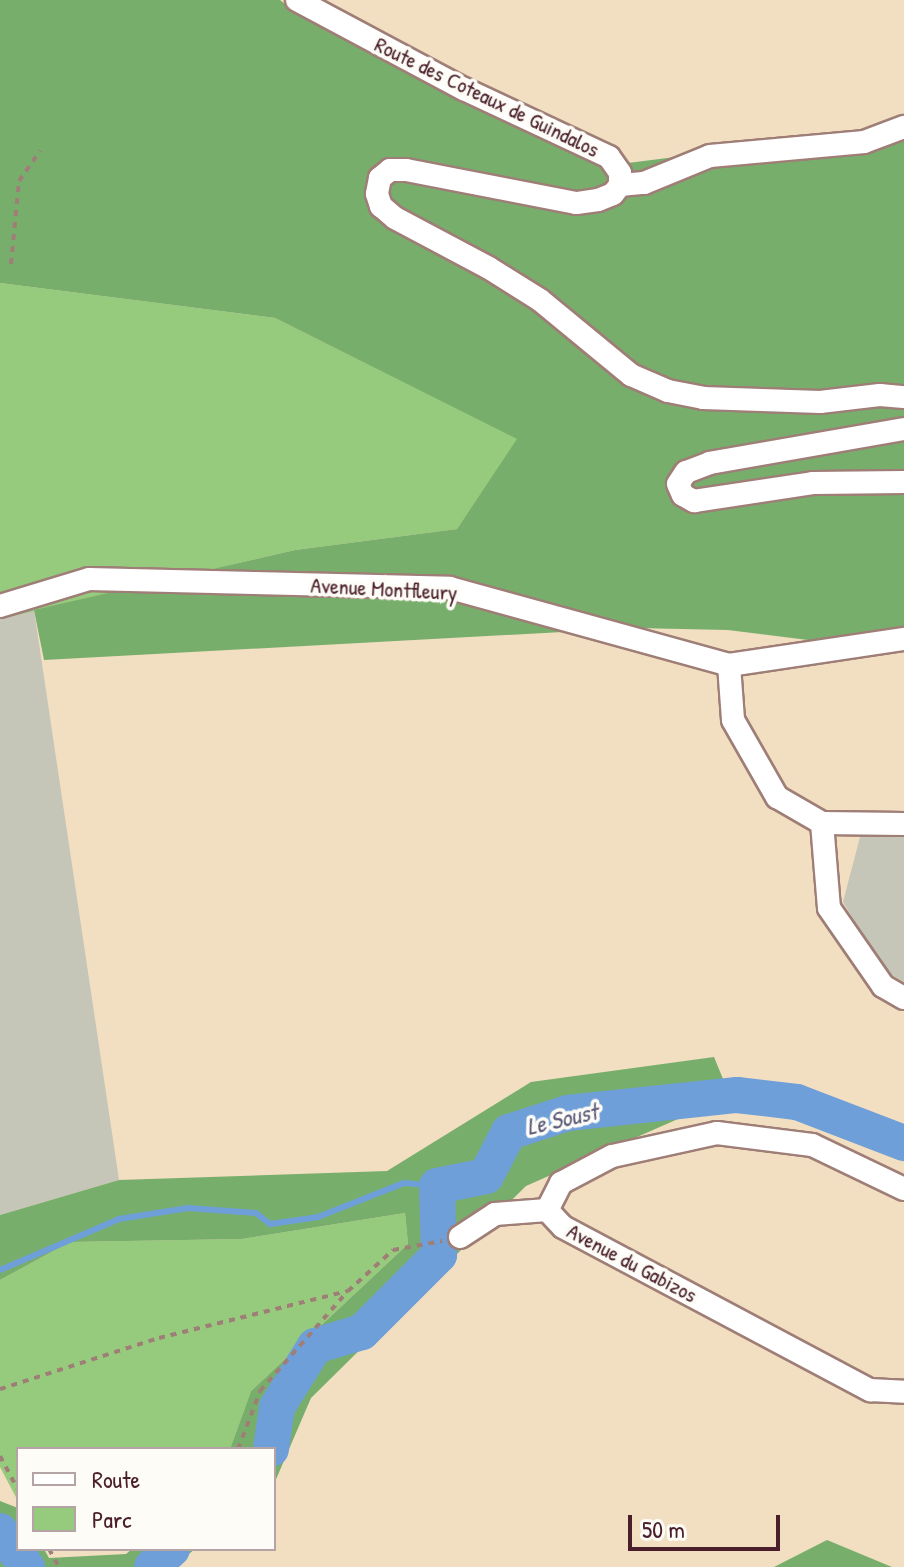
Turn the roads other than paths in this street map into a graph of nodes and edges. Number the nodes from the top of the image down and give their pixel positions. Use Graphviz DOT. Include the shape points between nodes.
graph roads {
  1 [pos="297,0"];
  2 [pos="904,127"];
  3 [pos="620,185"];
  4 [pos="904,397"];
  5 [pos="904,429"];
  6 [pos="904,482"];
  7 [pos="0,606"];
  8 [pos="904,639"];
  9 [pos="729,665"];
  10 [pos="822,823"];
  11 [pos="904,824"];
  12 [pos="904,998"];
  13 [pos="904,1189"];
  14 [pos="547,1210"];
  15 [pos="460,1237"];
  16 [pos="904,1392"];
  1 -- 3 [label="street, Route des Coteaux de Guindalos" via="464,89 609,157 620,173"];
  2 -- 3 [label="street" via="864,142 710,156 644,183"];
  3 -- 4 [label="street" via="613,194 576,203 390,170 380,178 377,194 395,218 540,300 631,375 668,391 703,398 820,402"];
  5 -- 6 [label="street" via="710,463 686,472 678,484 694,501 813,483"];
  7 -- 9 [label="street, Avenue Montfleury" via="89,579 450,588"];
  8 -- 9 [label="street, Avenue Montfleury"];
  9 -- 10 [label="street" via="733,720 777,797"];
  10 -- 11 [label="street"];
  10 -- 12 [label="street" via="829,908 883,986"];
  13 -- 14 [label="street, Avenue du Gabizos" via="812,1145 717,1133 612,1156 561,1183"];
  14 -- 15 [label="street" via="495,1214"];
  14 -- 16 [label="street, Avenue du Gabizos" via="563,1227 870,1390"];
}
